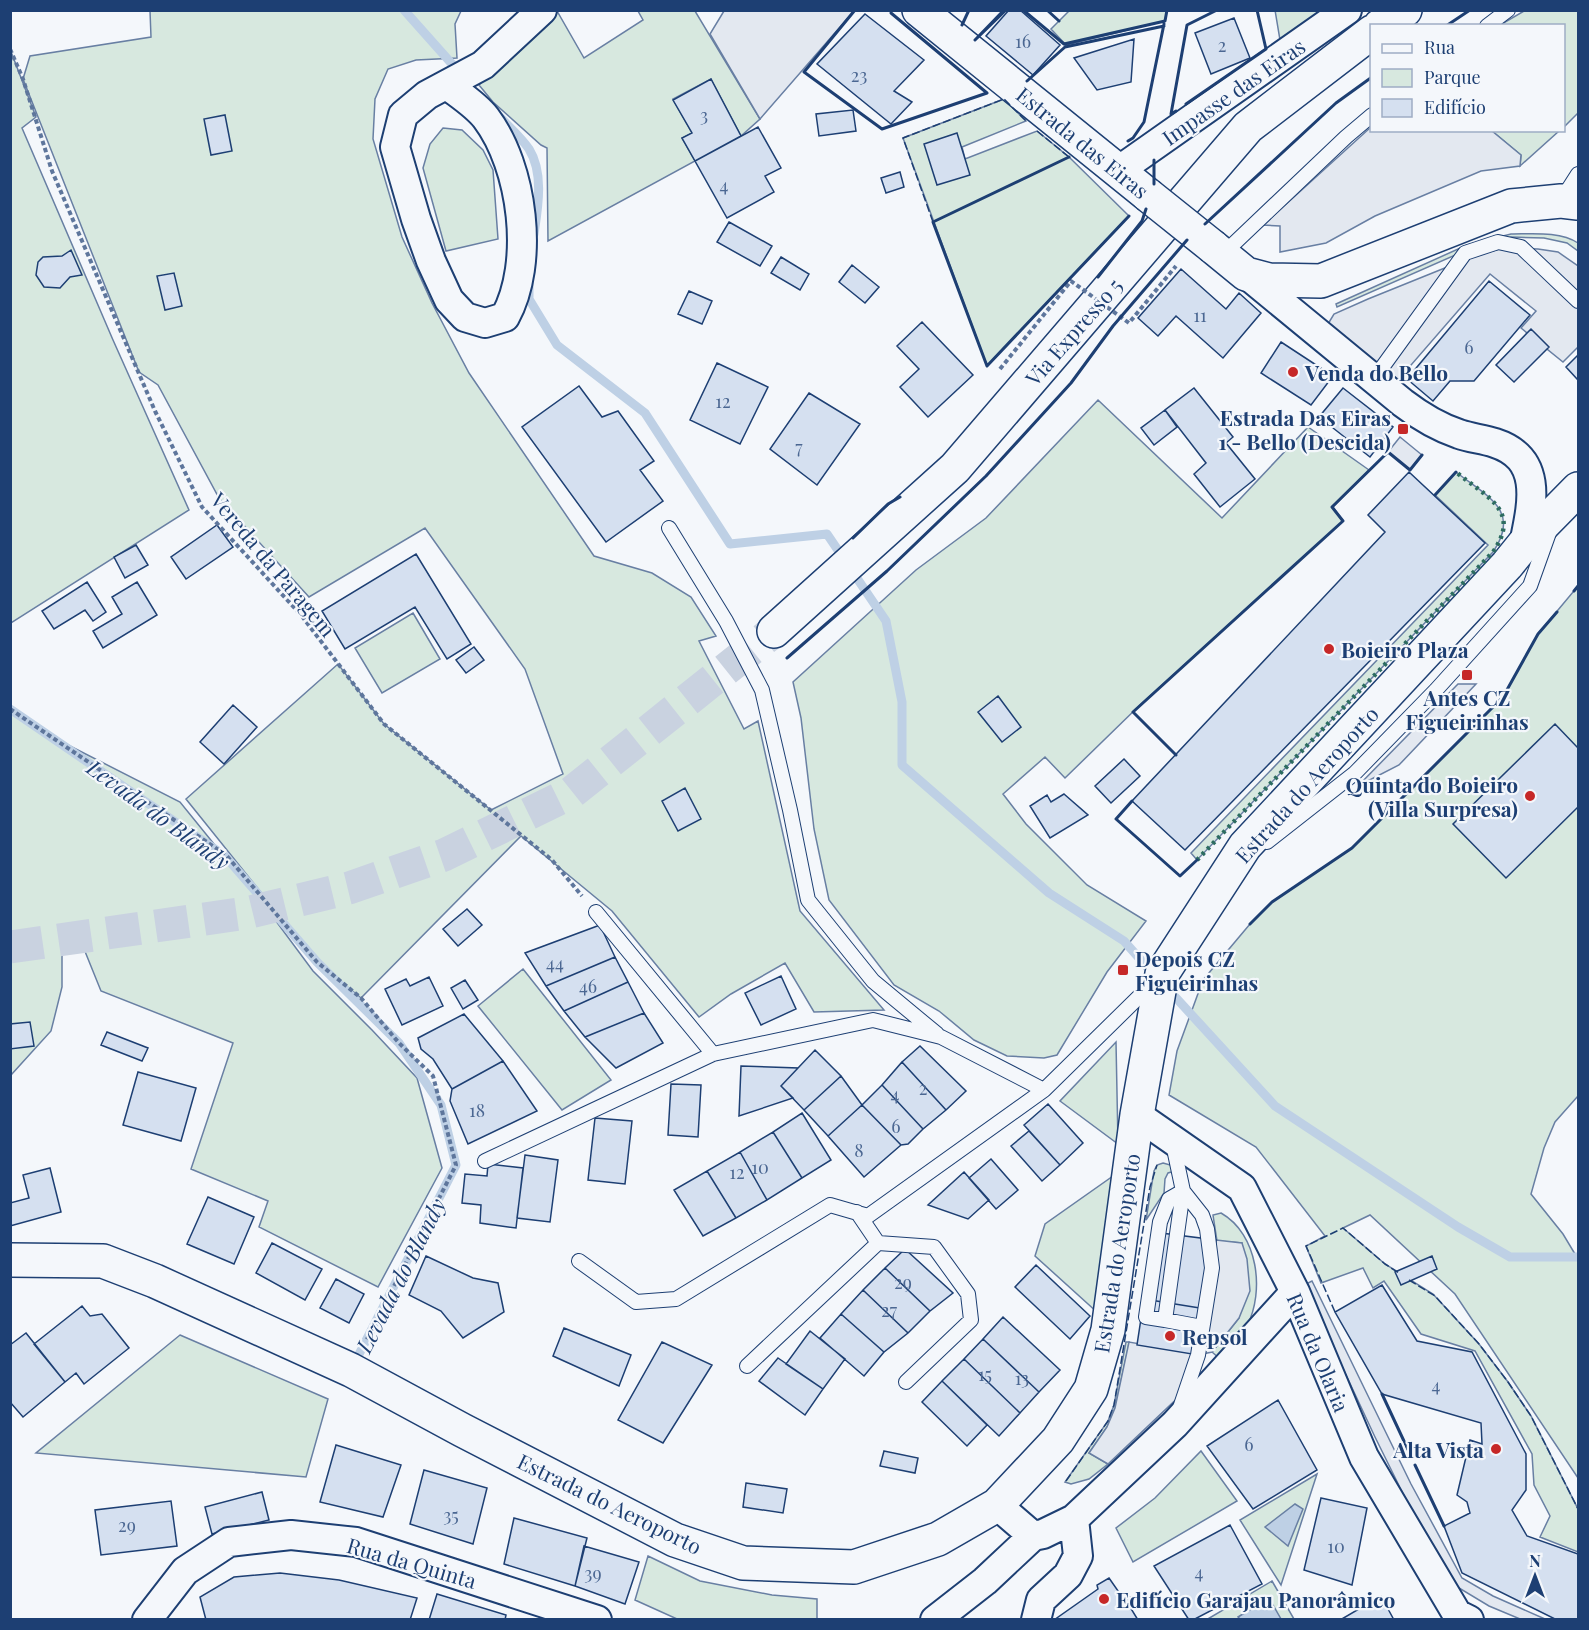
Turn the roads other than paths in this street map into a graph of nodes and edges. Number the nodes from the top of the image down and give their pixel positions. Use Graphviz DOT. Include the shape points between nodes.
graph roads {
  1 [pos="542,10"];
  2 [pos="920,10"];
  3 [pos="1347,10"];
  4 [pos="1405,10"];
  5 [pos="1508,10"];
  6 [pos="1383,24"];
  7 [pos="1490,24"];
  8 [pos="1370,33"];
  9 [pos="447,85"];
  10 [pos="1370,116"];
  11 [pos="1118,171"];
  12 [pos="1573,193"];
  13 [pos="1227,258"];
  14 [pos="1578,300"];
  15 [pos="1373,380"];
  16 [pos="1578,489"];
  17 [pos="1550,518"];
  18 [pos="669,528"];
  19 [pos="1524,544"];
  20 [pos="774,630"];
  21 [pos="1208,904"];
  22 [pos="596,912"];
  23 [pos="1162,974"];
  24 [pos="941,1037"];
  25 [pos="713,1054"];
  26 [pos="1044,1090"];
  27 [pos="1137,1114"];
  28 [pos="1172,1139"];
  29 [pos="485,1161"];
  30 [pos="1183,1191"];
  31 [pos="857,1212"];
  32 [pos="879,1243"];
  33 [pos="10,1260"];
  34 [pos="579,1261"];
  35 [pos="1294,1292"];
  36 [pos="1202,1327"];
  37 [pos="747,1366"];
  38 [pos="906,1382"];
  39 [pos="1175,1425"];
  40 [pos="998,1505"];
  41 [pos="1074,1519"];
  42 [pos="1033,1536"];
  43 [pos="147,1620"];
  44 [pos="597,1620"];
  45 [pos="935,1620"];
  46 [pos="1036,1620"];
  47 [pos="1469,1620"];
  1 -- 9 [label="street" via="483,65"];
  2 -- 11 [label="main road, Estrada das Eiras"];
  3 -- 11 [label="street, Impasse das Eiras"];
  4 -- 6 [label="main road"];
  5 -- 7 [label="lane"];
  8 -- 20 [label="main road, Via Expresso 5" via="1248,127 955,468"];
  9 -- 9 [label="street" via="427,95 403,115 394,147 431,261 449,300 465,317 485,323 505,317 513,303 519,279 520,213 512,168 500,140 485,117"];
  10 -- 13 [label="lane"];
  11 -- 13 [label="main road, Estrada das Eiras, bridge"];
  12 -- 13 [label="main road, Estrada das Eiras" via="1511,206 1321,281 1269,280"];
  13 -- 15 [label="street, Estrada das Eiras"];
  14 -- 15 [label="lane" via="1521,247 1498,242 1465,253"];
  15 -- 19 [label="street, Estrada das Eiras" via="1430,422 1496,444 1526,464 1533,502"];
  16 -- 17 [label="main road, Estrada do Aeroporto"];
  17 -- 19 [label="main road, Estrada do Aeroporto"];
  17 -- 21 [label="lane" via="1551,528 1532,583 1522,595 1437,690 1355,773 1261,847"];
  18 -- 24 [label="lane" via="726,621 762,690 808,900 873,981"];
  19 -- 21 [label="main road, Estrada do Aeroporto" via="1245,846"];
  21 -- 23 [label="main road, Estrada do Aeroporto"];
  22 -- 25 [label="lane"];
  23 -- 26 [label="lane"];
  23 -- 27 [label="main road, Estrada do Aeroporto"];
  24 -- 25 [label="lane" via="873,1020"];
  24 -- 26 [label="lane"];
  25 -- 29 [label="lane"];
  26 -- 31 [label="lane" via="868,1216"];
  27 -- 28 [label="street, Rua da Olaria"];
  27 -- 40 [label="main road, Estrada do Aeroporto" via="1108,1330 1091,1389 1058,1440"];
  28 -- 30 [label="lane"];
  28 -- 35 [label="street, Rua da Olaria" via="1242,1188"];
  30 -- 36 [label="lane" via="1202,1215 1207,1229 1212,1268"];
  30 -- 36 [label="lane" via="1165,1320"];
  31 -- 32 [label="lane"];
  31 -- 34 [label="lane" via="830,1205 676,1299 636,1302"];
  32 -- 37 [label="lane"];
  32 -- 38 [label="lane" via="934,1247 968,1294 971,1320"];
  33 -- 40 [label="main road, Estrada do Aeroporto" via="103,1261 155,1281 351,1370 675,1540 743,1563 854,1567 938,1539"];
  35 -- 39 [label="street"];
  35 -- 47 [label="street, Rua da Olaria" via="1364,1457 1457,1614"];
  36 -- 39 [label="lane" via="1198,1355"];
  39 -- 41 [label="street"];
  40 -- 42 [label="street"];
  41 -- 42 [label="street"];
  41 -- 46 [label="street" via="1078,1556 1068,1575 1041,1600"];
  42 -- 45 [label="street"];
  43 -- 44 [label="street, Rua da Quinta" via="185,1571 229,1542 291,1535 356,1542"];
}
